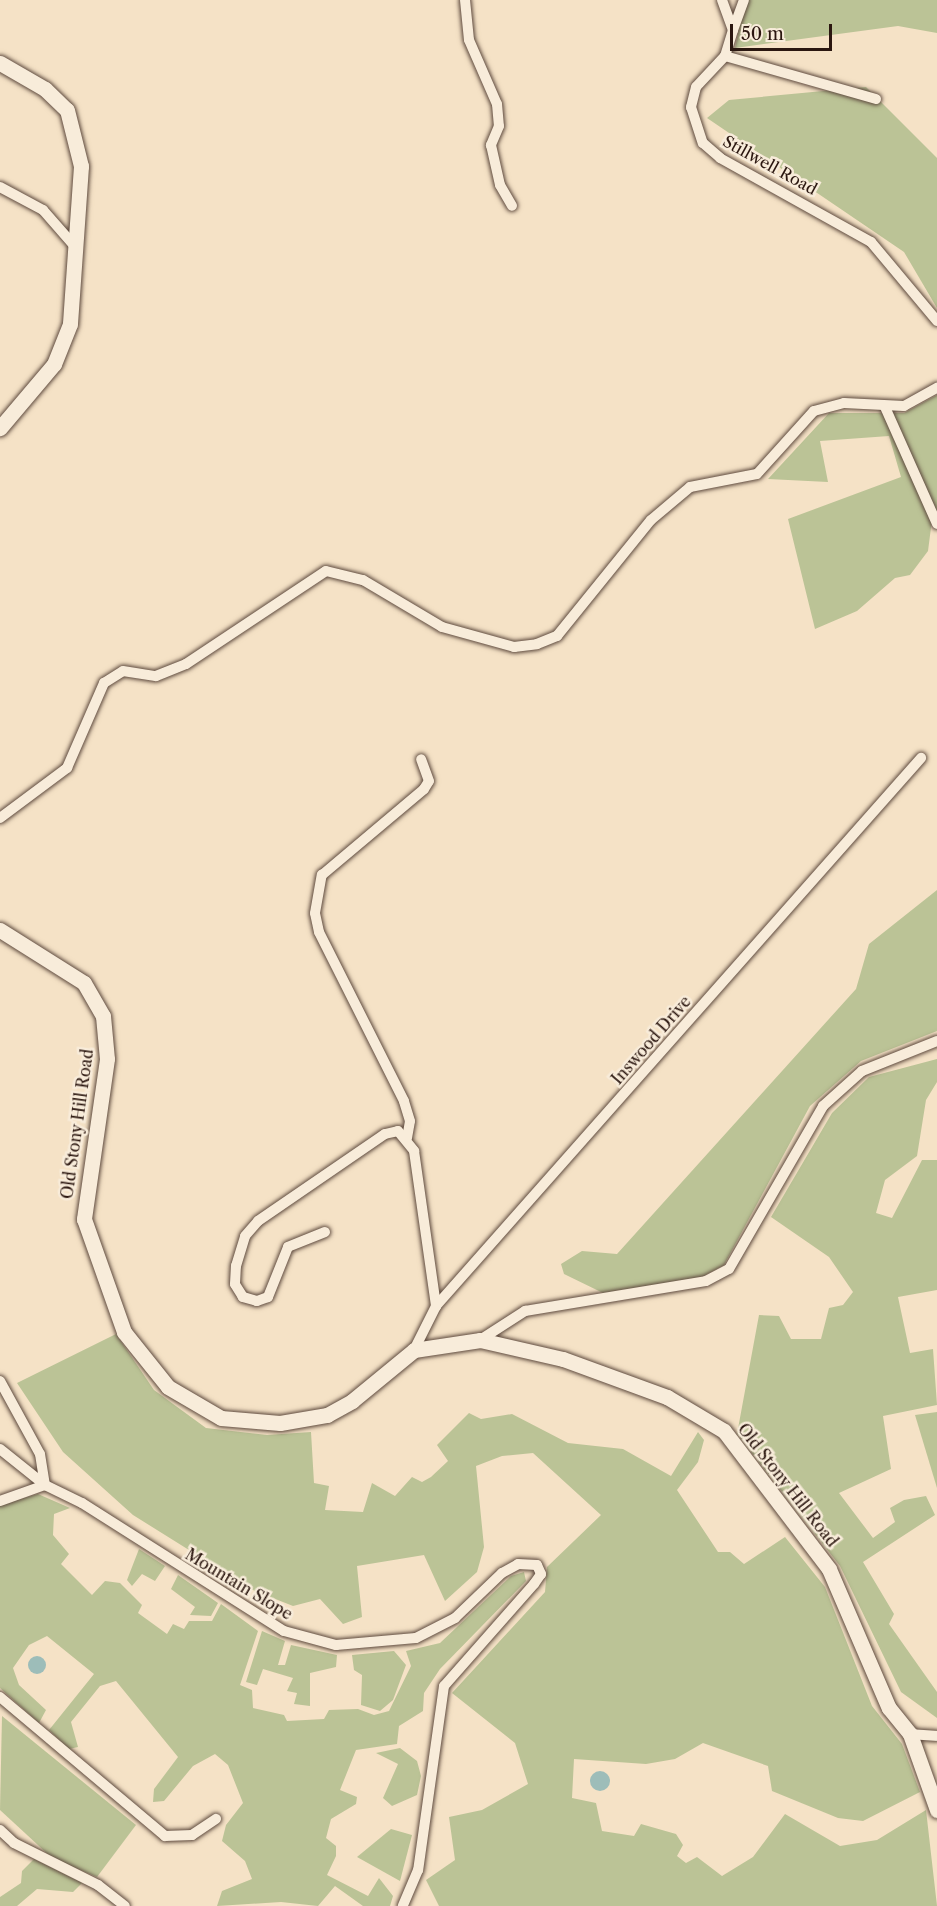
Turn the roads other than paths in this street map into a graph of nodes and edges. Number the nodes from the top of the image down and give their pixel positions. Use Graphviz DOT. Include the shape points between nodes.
graph roads {
  1 [pos="465,0"];
  2 [pos="722,0"];
  3 [pos="744,0"];
  4 [pos="733,30"];
  5 [pos="725,56"];
  6 [pos="0,63"];
  7 [pos="876,99"];
  8 [pos="0,188"];
  9 [pos="512,206"];
  10 [pos="79,250"];
  11 [pos="937,321"];
  12 [pos="937,388"];
  13 [pos="885,406"];
  14 [pos="0,428"];
  15 [pos="937,524"];
  16 [pos="921,758"];
  17 [pos="421,759"];
  18 [pos="0,818"];
  19 [pos="0,930"];
  20 [pos="937,1041"];
  21 [pos="407,1138"];
  22 [pos="325,1232"];
  23 [pos="436,1306"];
  24 [pos="480,1340"];
  25 [pos="414,1350"];
  26 [pos="0,1382"];
  27 [pos="0,1449"];
  28 [pos="45,1485"];
  29 [pos="0,1501"];
  30 [pos="0,1697"];
  31 [pos="909,1734"];
  32 [pos="937,1736"];
  33 [pos="937,1810"];
  34 [pos="216,1820"];
  35 [pos="0,1830"];
  36 [pos="124,1906"];
  37 [pos="403,1906"];
  1 -- 9 [label="street" via="469,39 497,104 500,126 491,145 500,185"];
  2 -- 4 [label="street"];
  3 -- 4 [label="street, Stillwell Road"];
  4 -- 5 [label="street, Stillwell Road"];
  5 -- 7 [label="street"];
  5 -- 11 [label="street, Stillwell Road" via="696,87 691,107 703,142 720,158 871,242"];
  6 -- 10 [label="street" via="45,89 67,110 81,166"];
  8 -- 10 [label="street" via="43,210"];
  10 -- 14 [label="street" via="70,324 54,364"];
  12 -- 13 [label="street" via="904,406"];
  13 -- 15 [label="street"];
  13 -- 18 [label="street" via="844,403 814,411 757,474 690,488 651,519 557,636 537,644 514,647 442,627 363,580 326,571 186,664 156,676 123,671 104,683 67,768"];
  16 -- 23 [label="street, Inswood Drive"];
  17 -- 21 [label="street" via="429,781 424,789 322,875 315,913 319,932 404,1101 410,1121"];
  19 -- 25 [label="street, Old Stony Hill Road" via="84,983 103,1016 107,1059 84,1219 124,1332 168,1387 221,1418 280,1423 327,1414 352,1401"];
  20 -- 24 [label="street" via="862,1071 823,1106 729,1269 706,1281 525,1311"];
  21 -- 22 [label="street" via="398,1131 386,1134 258,1221 245,1236 236,1266 235,1284 243,1296 257,1301 268,1297 288,1247"];
  21 -- 23 [label="street"];
  23 -- 25 [label="street, Inswood Drive"];
  24 -- 25 [label="street, Old Stony Hill Road"];
  24 -- 31 [label="street, Old Stony Hill Road" via="563,1359 667,1397 724,1431 829,1569 889,1708"];
  26 -- 28 [label="street" via="40,1455"];
  27 -- 28 [label="street"];
  28 -- 29 [label="street"];
  28 -- 37 [label="street, Mountain Slope" via="82,1503 284,1631 336,1646 417,1638 455,1618 502,1573 524,1563 537,1565 541,1574 534,1584 444,1686 418,1870"];
  30 -- 34 [label="street" via="160,1833 192,1835"];
  31 -- 32 [label="street"];
  31 -- 33 [label="street, Old Stony Hill Road"];
  35 -- 36 [label="street" via="14,1844 98,1885"];
}
